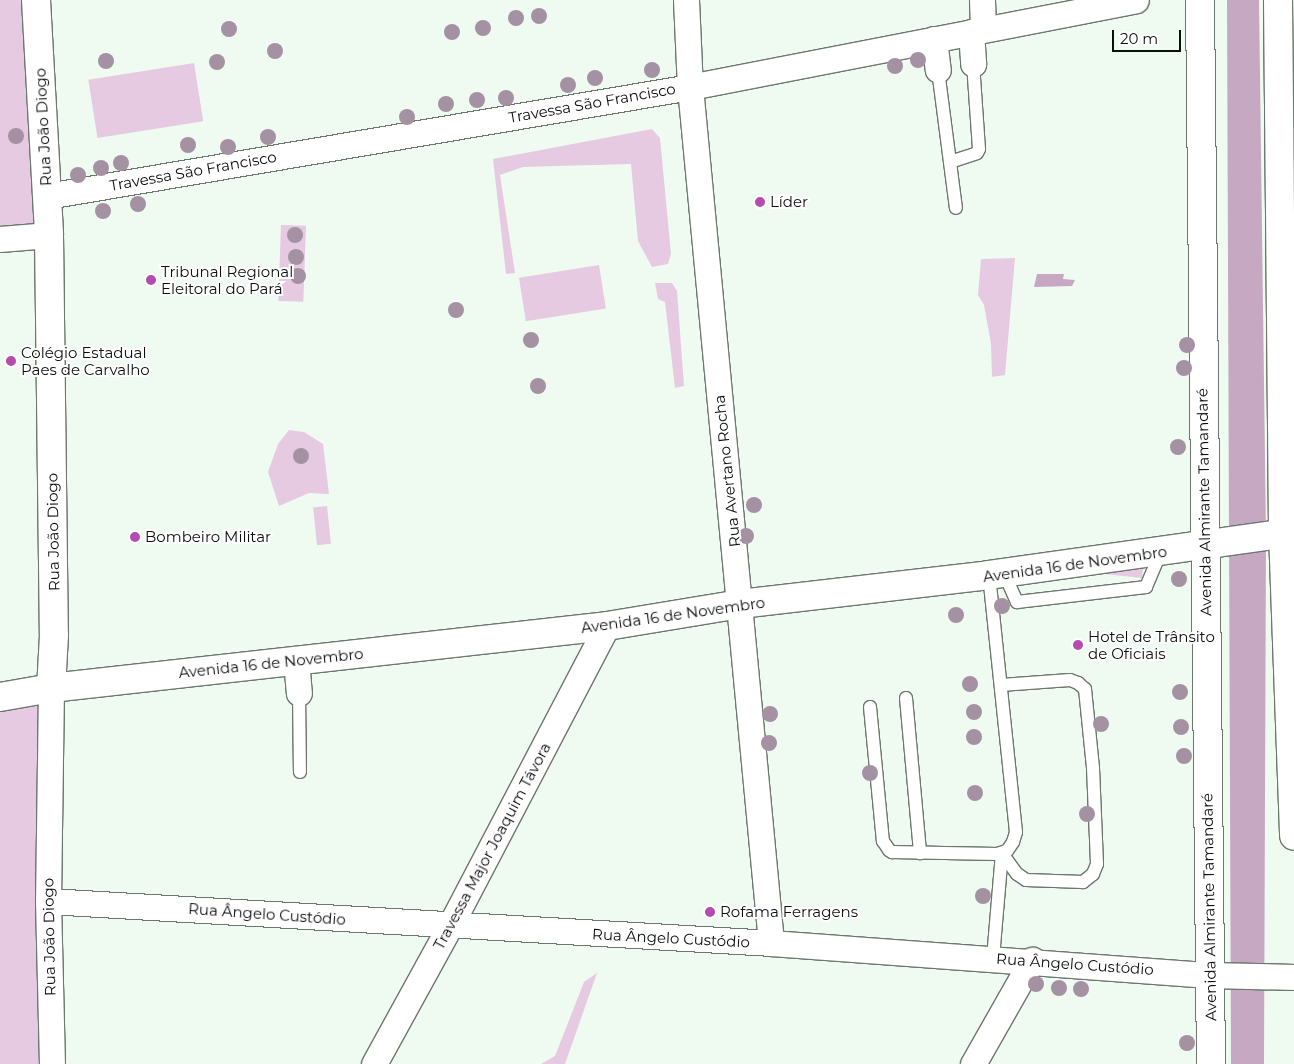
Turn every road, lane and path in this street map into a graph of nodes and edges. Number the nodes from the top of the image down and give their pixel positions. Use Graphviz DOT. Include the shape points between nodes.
graph roads {
  1 [pos="36,0"];
  2 [pos="686,0"];
  3 [pos="982,0"];
  4 [pos="1136,0"];
  5 [pos="1200,0"];
  6 [pos="1278,0"];
  7 [pos="977,30"];
  8 [pos="934,39"];
  9 [pos="973,64"];
  10 [pos="938,70"];
  11 [pos="690,87"];
  12 [pos="950,162"];
  13 [pos="1287,174"];
  14 [pos="47,196"];
  15 [pos="956,208"];
  16 [pos="49,235"];
  17 [pos="0,239"];
  18 [pos="1281,533"];
  19 [pos="1212,542"];
  20 [pos="997,574"];
  21 [pos="740,604"];
  22 [pos="606,626"];
  23 [pos="296,660"];
  24 [pos="1001,685"];
  25 [pos="51,688"];
  26 [pos="299,693"];
  27 [pos="0,698"];
  28 [pos="906,698"];
  29 [pos="870,707"];
  30 [pos="1293,726"];
  31 [pos="300,772"];
  32 [pos="1294,836"];
  33 [pos="920,853"];
  34 [pos="1002,853"];
  35 [pos="48,901"];
  36 [pos="450,926"];
  37 [pos="771,943"];
  38 [pos="993,958"];
  39 [pos="1032,960"];
  40 [pos="1216,975"];
  41 [pos="1282,977"];
  42 [pos="52,1064"];
  43 [pos="374,1064"];
  44 [pos="973,1064"];
  45 [pos="1211,1064"];
  1 -- 14 [label="main road, Rua João Diogo"];
  2 -- 11 [label="street, Rua Avertano Rocha"];
  3 -- 7 [label="street"];
  4 -- 7 [label="street, Travessa São Francisco"];
  5 -- 19 [label="main road, Avenida Almirante Tamandaré"];
  6 -- 13 [label="main road"];
  7 -- 8 [label="street, Travessa São Francisco"];
  7 -- 9 [label="street"];
  8 -- 10 [label="street"];
  8 -- 11 [label="street, Travessa São Francisco"];
  9 -- 12 [label="lane" via="979,149"];
  10 -- 12 [label="lane"];
  11 -- 14 [label="street, Travessa São Francisco"];
  11 -- 21 [label="street, Rua Avertano Rocha"];
  12 -- 15 [label="lane"];
  13 -- 18 [label="main road"];
  14 -- 16 [label="main road, Rua João Diogo"];
  16 -- 17 [label="street"];
  16 -- 25 [label="main road, Rua João Diogo" via="54,635"];
  18 -- 19 [label="main road, Avenida 16 de Novembro"];
  18 -- 30 [label="main road"];
  19 -- 20 [label="main road, Avenida 16 de Novembro"];
  19 -- 40 [label="main road, Avenida Almirante Tamandaré"];
  20 -- 21 [label="main road, Avenida 16 de Novembro"];
  20 -- 24 [label="lane"];
  21 -- 22 [label="main road, Avenida 16 de Novembro"];
  21 -- 37 [label="street, Rua Avertano Rocha"];
  22 -- 23 [label="main road, Avenida 16 de Novembro"];
  22 -- 36 [label="street, Travessa Major Joaquim Távora"];
  23 -- 25 [label="main road, Avenida 16 de Novembro"];
  23 -- 26 [label="street"];
  24 -- 34 [label="lane" via="1016,832 1013,842"];
  24 -- 34 [label="lane" via="1070,680 1085,689 1098,864 1084,882 1026,880"];
  25 -- 27 [label="main road, Avenida 16 de Novembro"];
  25 -- 35 [label="street, Rua João Diogo"];
  26 -- 31 [label="lane"];
  28 -- 33 [label="lane"];
  29 -- 33 [label="lane" via="883,842 892,852"];
  30 -- 32 [label="main road"];
  33 -- 34 [label="lane"];
  34 -- 38 [label="lane"];
  35 -- 36 [label="street, Rua Ângelo Custódio"];
  35 -- 42 [label="street, Rua João Diogo"];
  36 -- 37 [label="street, Rua Ângelo Custódio"];
  36 -- 43 [label="street, Travessa Major Joaquim Távora"];
  37 -- 38 [label="street, Rua Ângelo Custódio"];
  38 -- 39 [label="street, Rua Ângelo Custódio"];
  39 -- 40 [label="street, Rua Ângelo Custódio"];
  39 -- 44 [label="street"];
  40 -- 41 [label="street, Rua Ângelo Custódio"];
  40 -- 45 [label="main road, Avenida Almirante Tamandaré"];
}
